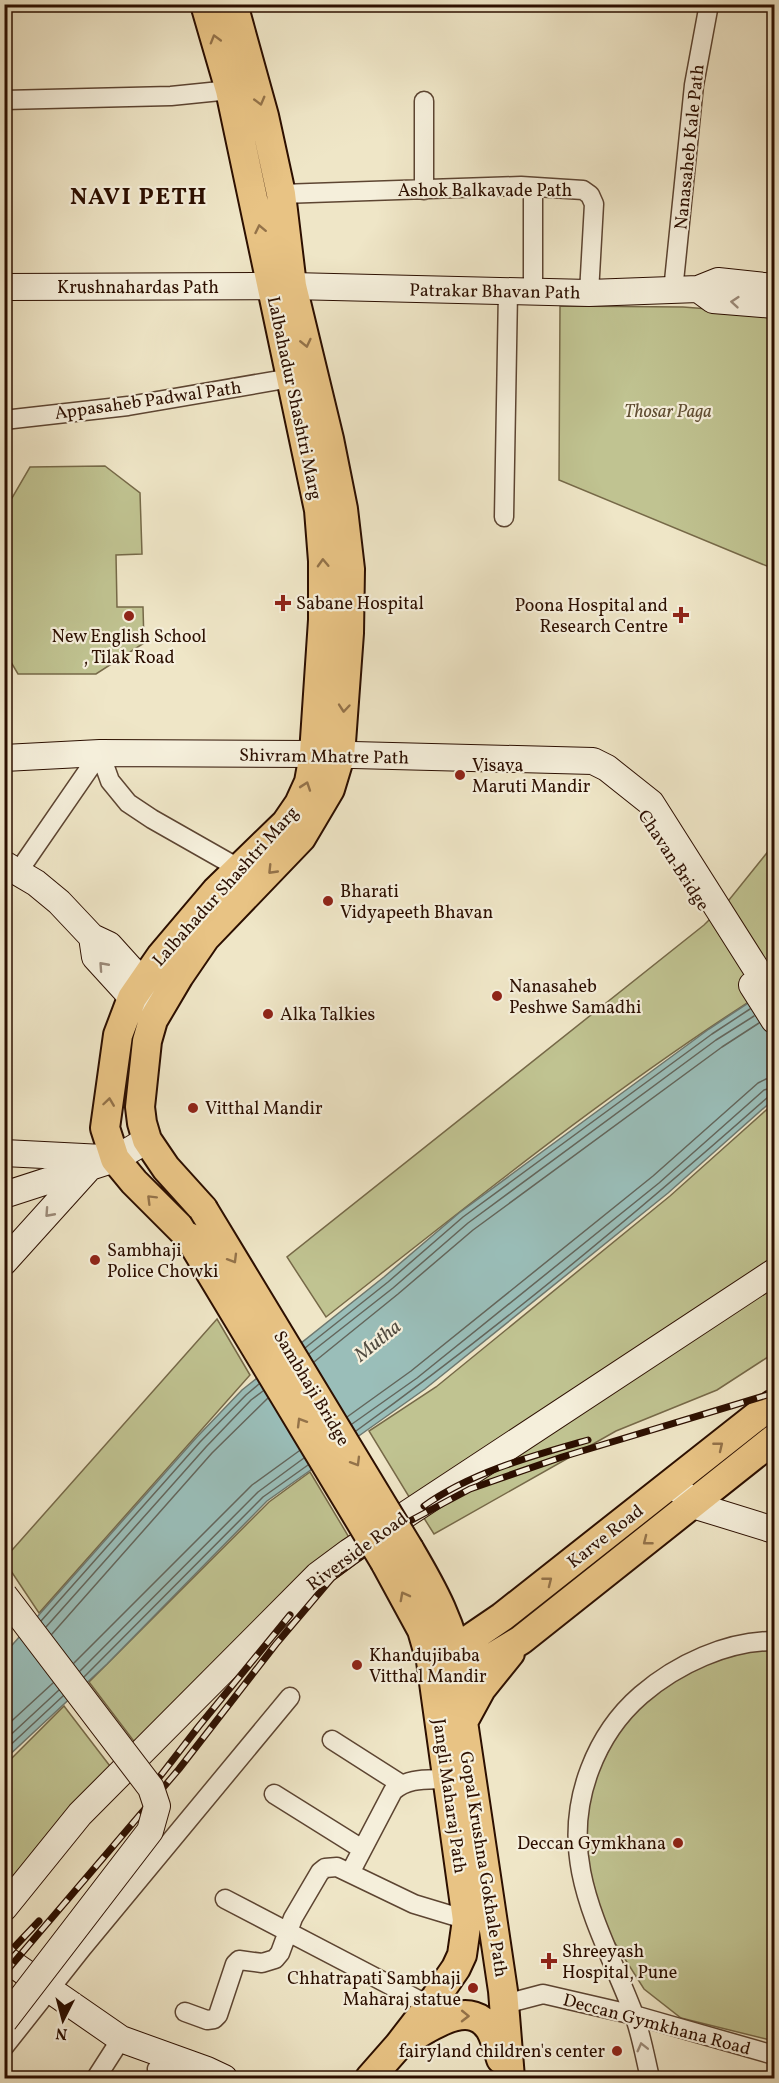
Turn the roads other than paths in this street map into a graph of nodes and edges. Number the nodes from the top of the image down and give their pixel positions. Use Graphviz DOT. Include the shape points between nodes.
graph roads {
  1 [pos="205,4"];
  2 [pos="233,4"];
  3 [pos="709,4"];
  4 [pos="230,90"];
  5 [pos="4,100"];
  6 [pos="424,101"];
  7 [pos="533,187"];
  8 [pos="424,190"];
  9 [pos="281,194"];
  10 [pos="281,286"];
  11 [pos="4,287"];
  12 [pos="774,287"];
  13 [pos="686,290"];
  14 [pos="520,291"];
  15 [pos="589,293"];
  16 [pos="774,305"];
  17 [pos="291,378"];
  18 [pos="4,420"];
  19 [pos="504,517"];
  20 [pos="100,753"];
  21 [pos="327,755"];
  22 [pos="4,758"];
  23 [pos="641,801"];
  24 [pos="11,868"];
  25 [pos="240,868"];
  26 [pos="137,991"];
  27 [pos="774,997"];
  28 [pos="158,1012"];
  29 [pos="774,1020"];
  30 [pos="147,1140"];
  31 [pos="4,1154"];
  32 [pos="115,1159"];
  33 [pos="88,1169"];
  34 [pos="8,1194"];
  35 [pos="4,1263"];
  36 [pos="774,1272"];
  37 [pos="774,1404"];
  38 [pos="774,1439"];
  39 [pos="674,1483"];
  40 [pos="693,1505"];
  41 [pos="774,1530"];
  42 [pos="397,1556"];
  43 [pos="434,1593"];
  44 [pos="4,1595"];
  45 [pos="502,1617"];
  46 [pos="521,1640"];
  47 [pos="774,1641"];
  48 [pos="445,1666"];
  49 [pos="290,1697"];
  50 [pos="463,1722"];
  51 [pos="332,1740"];
  52 [pos="447,1779"];
  53 [pos="401,1784"];
  54 [pos="274,1794"];
  55 [pos="362,1849"];
  56 [pos="350,1873"];
  57 [pos="225,1899"];
  58 [pos="4,1908"];
  59 [pos="467,1926"];
  60 [pos="288,1933"];
  61 [pos="4,1958"];
  62 [pos="50,1991"];
  63 [pos="433,2002"];
  64 [pos="505,2004"];
  65 [pos="185,2012"];
  66 [pos="634,2015"];
  67 [pos="4,2021"];
  68 [pos="121,2039"];
  69 [pos="399,2045"];
  70 [pos="4,2047"];
  71 [pos="774,2055"];
  72 [pos="157,2069"];
  73 [pos="96,2079"];
  74 [pos="177,2079"];
  75 [pos="224,2079"];
  76 [pos="370,2079"];
  77 [pos="509,2079"];
  78 [pos="650,2079"];
  4 -- 1 [label="main road, Lalbahadur Shashtri Marg, one-way"];
  2 -- 9 [label="main road, Lalbahadur Shashtri Marg, one-way"];
  3 -- 13 [label="street, Nanasaheb Kale Path" via="694,85"];
  4 -- 5 [label="street" via="171,96"];
  10 -- 4 [label="main road, Lalbahadur Shashtri Marg, one-way" via="261,233"];
  6 -- 8 [label="street"];
  7 -- 8 [label="street, Ashok Balkavade Path"];
  7 -- 14 [label="street"];
  7 -- 15 [label="street, Ashok Balkavade Path" via="583,190 590,195 594,204"];
  8 -- 9 [label="street, Ashok Balkavade Path"];
  9 -- 10 [label="main road, Lalbahadur Shashtri Marg"];
  10 -- 11 [label="street, Krushnahardas Path"];
  10 -- 14 [label="street, Patrakar Bhavan Path"];
  10 -- 17 [label="main road, Lalbahadur Shashtri Marg"];
  10 -- 21 [label="main road, Lalbahadur Shashtri Marg, one-way" via="329,440 350,569 350,633"];
  12 -- 13 [label="street" via="718,281"];
  13 -- 15 [label="street, Patrakar Bhavan Path"];
  16 -- 13 [label="street, one-way" via="713,300"];
  14 -- 15 [label="street, Patrakar Bhavan Path"];
  14 -- 19 [label="street"];
  17 -- 18 [label="street, Appasaheb Padwal Path" via="128,406"];
  21 -- 17 [label="main road, Lalbahadur Shashtri Marg, one-way" via="319,510"];
  20 -- 21 [label="street, Shivram Mhatre Path"];
  20 -- 22 [label="street, Shivram Mhatre Path"];
  20 -- 24 [label="street"];
  20 -- 25 [label="street" via="110,781 128,803"];
  21 -- 23 [label="street, Shivram Mhatre Path" via="593,761 607,768"];
  25 -- 21 [label="main road, Lalbahadur Shashtri Marg, one-way" via="286,824"];
  21 -- 28 [label="main road, Lalbahadur Shashtri Marg, one-way" via="330,789 301,838 206,938"];
  23 -- 27 [label="street, Chavan Bridge"];
  23 -- 29 [label="street, Chavan Bridge"];
  24 -- 26 [label="street" via="59,902 92,937 95,957"];
  25 -- 26 [label="main road, Lalbahadur Shashtri Marg" via="185,926"];
  26 -- 28 [label="street"];
  32 -- 26 [label="main road, Lalbahadur Shashtri Marg, one-way" via="105,1128 118,1035"];
  28 -- 30 [label="main road, Lalbahadur Shashtri Marg" via="147,1041 140,1107"];
  30 -- 32 [label="street"];
  30 -- 42 [label="main road, Sambhaji Bridge, one-way, bridge" via="203,1209"];
  31 -- 32 [label="street"];
  31 -- 34 [label="street" via="14,1177"];
  32 -- 33 [label="street"];
  42 -- 32 [label="main road, Sambhaji Bridge, one-way, bridge" via="189,1238"];
  33 -- 34 [label="street"];
  33 -- 35 [label="street, one-way"];
  36 -- 58 [label="street, Riverside Road" via="318,1575 80,1814"];
  39 -- 37 [label="main road, Karve Road, one-way"];
  38 -- 40 [label="main road, Karve Road"];
  39 -- 40 [label="street"];
  45 -- 39 [label="main road, Karve Road, one-way"];
  40 -- 41 [label="street"];
  40 -- 46 [label="main road, Karve Road, one-way"];
  42 -- 43 [label="main road, Sambhaji Bridge"];
  48 -- 42 [label="main road, Sambhaji Bridge, one-way" via="422,1630"];
  43 -- 45 [label="main road" via="472,1616 487,1620"];
  43 -- 48 [label="main road, Sambhaji Bridge" via="446,1617"];
  44 -- 67 [label="street, bridge" via="151,1788 157,1806 150,1831"];
  45 -- 48 [label="main road, Karve Road"];
  46 -- 48 [label="main road, Karve Road" via="491,1658"];
  46 -- 50 [label="main road" via="481,1689"];
  47 -- 66 [label="street" via="713,1653 648,1689 610,1729 586,1779 578,1815 580,1871"];
  48 -- 50 [label="main road, Gopal Krushna Gokhale Path"];
  48 -- 52 [label="main road, Jangli Maharaj Path" via="437,1713"];
  49 -- 62 [label="street"];
  50 -- 64 [label="main road, Gopal Krushna Gokhale Path"];
  51 -- 53 [label="street"];
  52 -- 53 [label="street"];
  52 -- 59 [label="main road, Jangli Maharaj Path"];
  53 -- 55 [label="street" via="393,1791"];
  54 -- 55 [label="street"];
  55 -- 56 [label="street"];
  56 -- 59 [label="street"];
  56 -- 60 [label="street" via="337,1867 325,1868 297,1911"];
  57 -- 60 [label="street"];
  59 -- 63 [label="main road, Gopal Krushna Gokhale Path" via="462,1955"];
  60 -- 63 [label="street"];
  60 -- 65 [label="street" via="280,1953 270,1962 239,1960 235,1964 214,2019"];
  61 -- 62 [label="street"];
  62 -- 68 [label="street"];
  62 -- 70 [label="street"];
  63 -- 69 [label="main road"];
  64 -- 66 [label="street, Deccan Gymkhana Road" via="543,1994"];
  64 -- 77 [label="main road, Gopal Krushna Gokhale Path"];
  66 -- 71 [label="street, Deccan Gymkhana Road"];
  78 -- 66 [label="street, one-way"];
  68 -- 73 [label="street"];
  68 -- 75 [label="street"];
  69 -- 76 [label="main road"];
  69 -- 77 [label="main road, one-way" via="450,2017 478,2017 491,2031"];
  72 -- 74 [label="street"];
}
